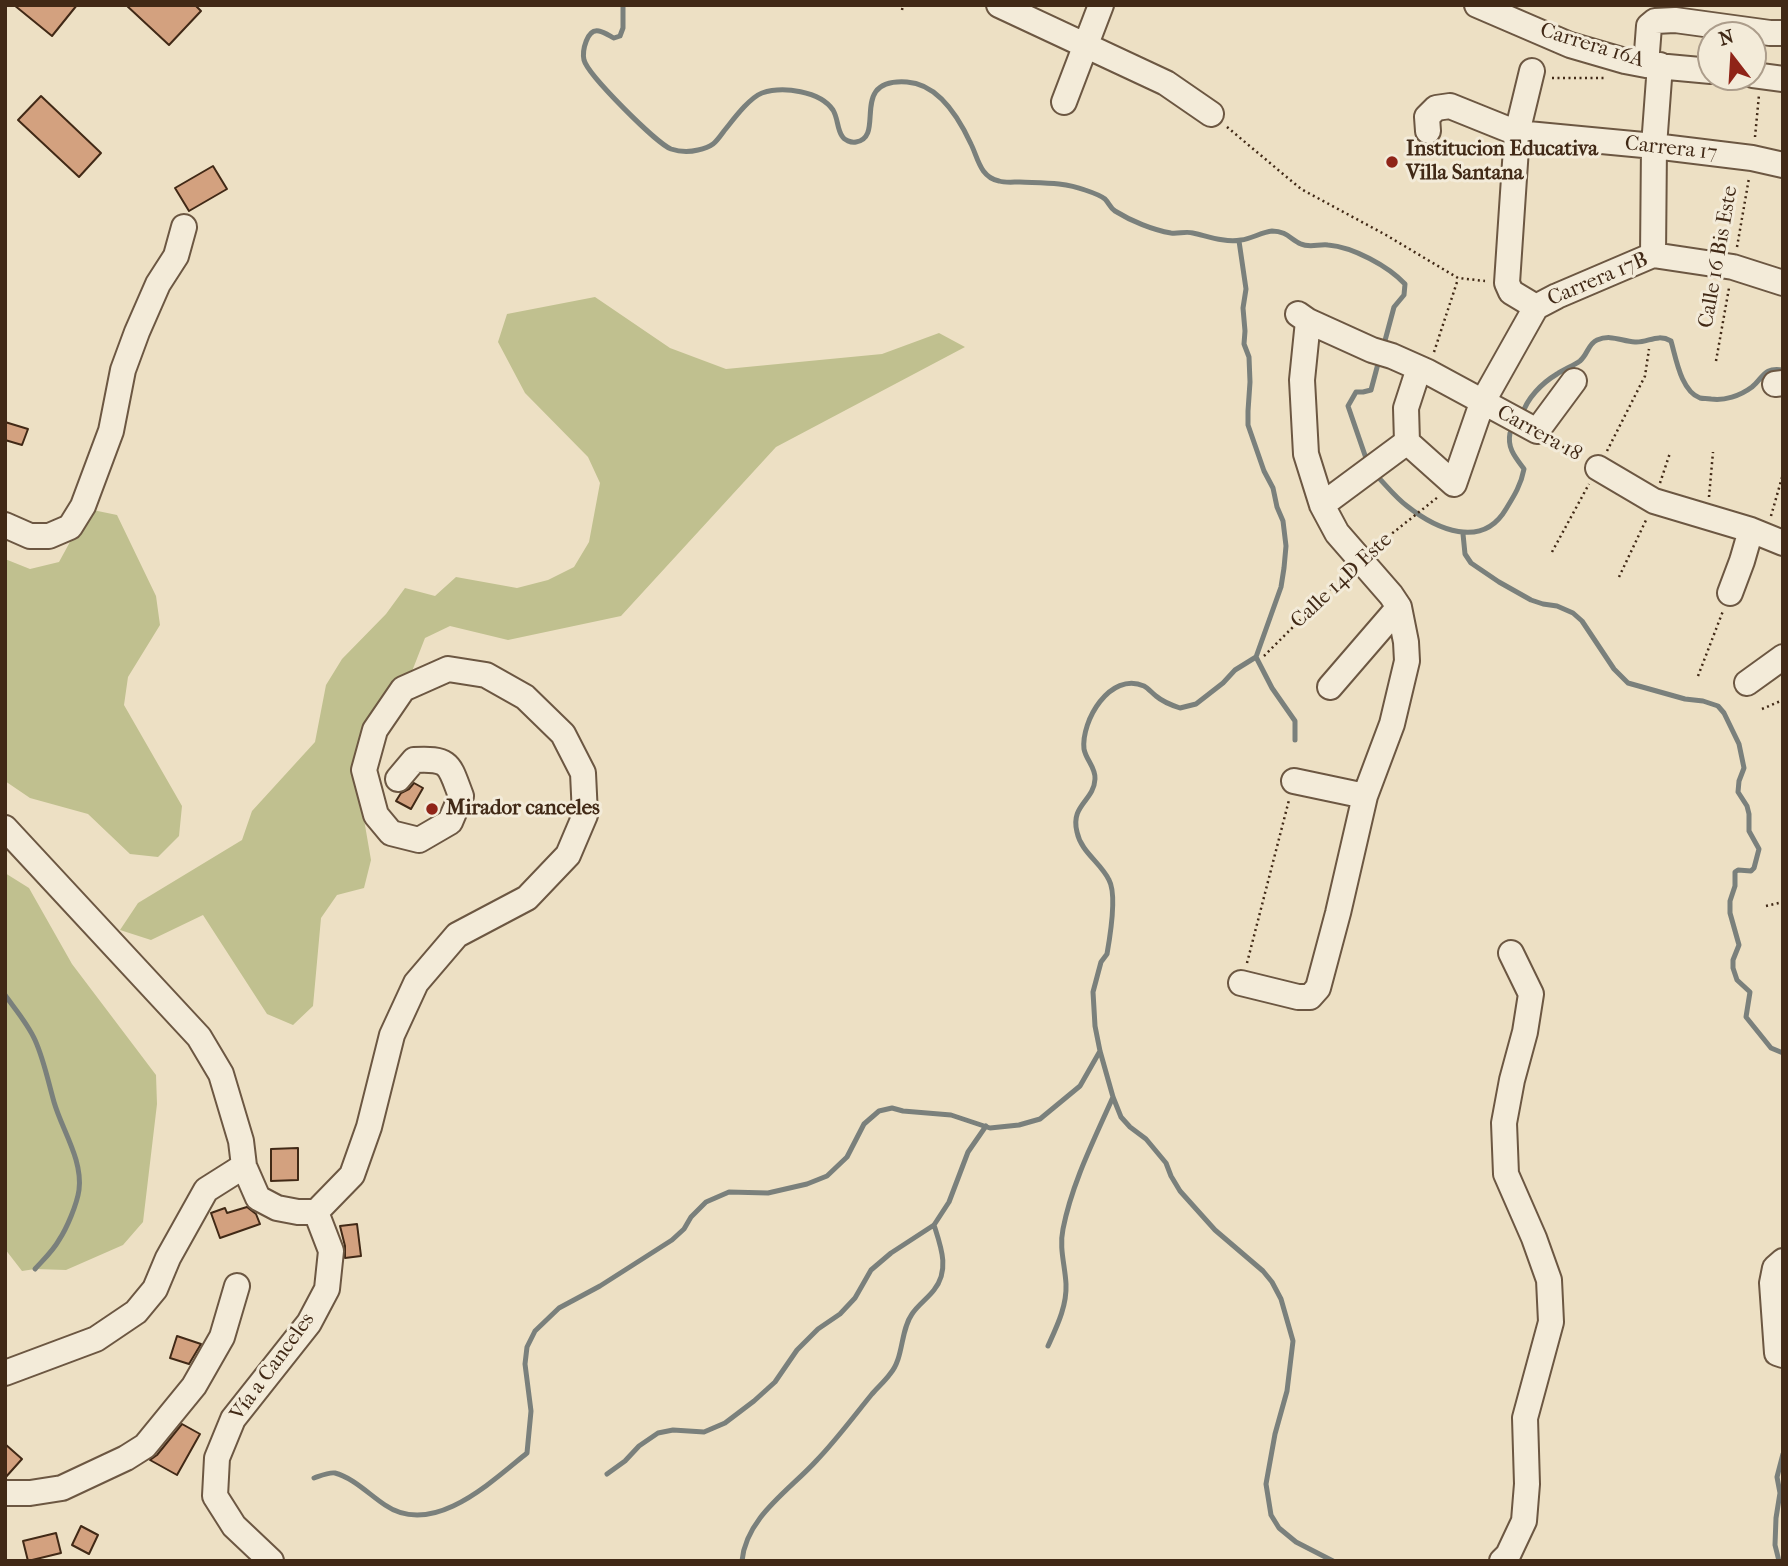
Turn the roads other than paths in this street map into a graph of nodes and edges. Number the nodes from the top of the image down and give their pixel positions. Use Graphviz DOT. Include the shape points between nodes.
graph roads {
  1 [pos="999,5"];
  2 [pos="1101,5"];
  3 [pos="1477,5"];
  4 [pos="1027,11"];
  5 [pos="1783,33"];
  6 [pos="1085,45"];
  7 [pos="1644,64"];
  8 [pos="1697,70"];
  9 [pos="1532,74"];
  10 [pos="1064,103"];
  11 [pos="1211,114"];
  12 [pos="1428,131"];
  13 [pos="1517,133"];
  14 [pos="1654,146"];
  15 [pos="1783,165"];
  16 [pos="184,228"];
  17 [pos="1653,255"];
  18 [pos="1783,283"];
  19 [pos="1536,307"];
  20 [pos="1423,370"];
  21 [pos="1574,382"];
  22 [pos="1482,403"];
  23 [pos="1407,442"];
  24 [pos="1598,468"];
  25 [pos="1322,505"];
  26 [pos="5,524"];
  27 [pos="1766,536"];
  28 [pos="1730,593"];
  29 [pos="1399,607"];
  30 [pos="1783,657"];
  31 [pos="1746,683"];
  32 [pos="1330,687"];
  33 [pos="398,779"];
  34 [pos="1294,782"];
  35 [pos="1365,796"];
  36 [pos="5,828"];
  37 [pos="1511,953"];
  38 [pos="1241,983"];
  39 [pos="244,1166"];
  40 [pos="316,1212"];
  41 [pos="1783,1261"];
  42 [pos="237,1286"];
  43 [pos="1783,1355"];
  44 [pos="5,1373"];
  45 [pos="5,1493"];
  46 [pos="271,1561"];
  47 [pos="1502,1561"];
  1 -- 4 [label="street"];
  2 -- 6 [label="street"];
  3 -- 7 [label="street, Carrera 16A" via="1570,45"];
  4 -- 6 [label="street"];
  5 -- 7 [label="street" via="1655,21 1649,26"];
  6 -- 10 [label="street"];
  6 -- 11 [label="street" via="1166,83"];
  7 -- 8 [label="street, Carrera 16A"];
  7 -- 14 [label="street"];
  9 -- 13 [label="street"];
  12 -- 13 [label="street, Carrera 17" via="1427,117 1436,108 1450,106"];
  13 -- 14 [label="street, Carrera 17"];
  13 -- 19 [label="street" via="1507,283 1511,292"];
  14 -- 15 [label="street, Carrera 17"];
  14 -- 17 [label="street"];
  16 -- 26 [label="street" via="177,256 158,284 123,369 110,431 83,506 70,527 49,536 30,536"];
  17 -- 18 [label="street, Carrera 17B" via="1733,267"];
  17 -- 19 [label="street, Carrera 17B"];
  19 -- 22 [label="street"];
  20 -- 22 [label="street, Carrera 18"];
  20 -- 23 [label="street" via="1406,408"];
  20 -- 25 [label="street, Carrera 18" via="1303,318 1306,454"];
  21 -- 22 [label="street, Carrera 18" via="1537,431"];
  22 -- 23 [label="street" via="1454,484"];
  23 -- 25 [label="street"];
  24 -- 27 [label="street, Carrera 18" via="1654,501"];
  25 -- 29 [label="street" via="1337,533"];
  27 -- 28 [label="street" via="1742,561"];
  29 -- 32 [label="street"];
  29 -- 35 [label="street" via="1407,661 1392,724"];
  30 -- 31 [label="street"];
  33 -- 40 [label="street" via="414,760 436,759 450,768 461,796 450,822 419,840 391,832 376,814 364,769 375,730 403,690 448,669 486,676 525,697 563,734 583,773 585,815 568,855 527,898 457,935 416,983 392,1035 352,1175"];
  34 -- 35 [label="street"];
  35 -- 38 [label="street" via="1318,988 1310,997 1298,997"];
  36 -- 39 [label="street" via="199,1037 221,1074"];
  37 -- 47 [label="street" via="1531,994 1504,1123 1506,1174 1549,1280 1551,1322 1525,1418 1524,1521"];
  39 -- 40 [label="street" via="258,1198 277,1208"];
  39 -- 44 [label="street" via="206,1191 155,1289 136,1312 96,1339"];
  40 -- 46 [label="street, Vía a Canceles" via="331,1251 327,1289 309,1322 233,1419 217,1458 215,1496 234,1526"];
  41 -- 43 [label="street" via="1775,1268 1772,1283 1777,1353"];
  42 -- 45 [label="street" via="222,1338 194,1386 145,1446 62,1488"];
}
